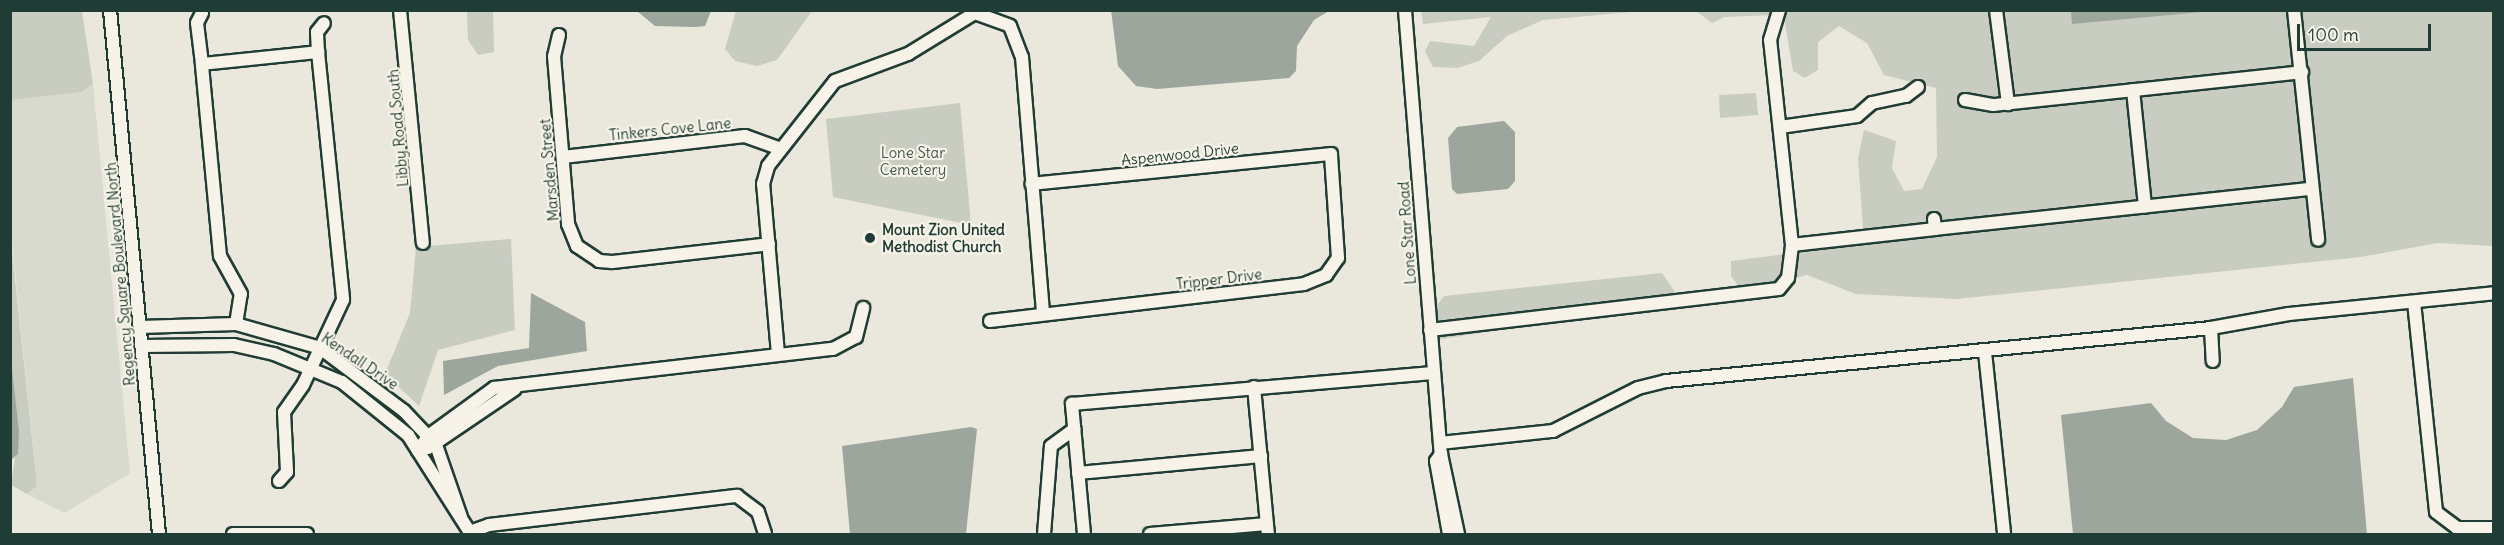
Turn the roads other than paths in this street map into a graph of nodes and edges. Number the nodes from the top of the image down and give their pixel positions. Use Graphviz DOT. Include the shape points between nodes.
graph roads {
  1 [pos="110,10"];
  2 [pos="400,10"];
  3 [pos="1405,10"];
  4 [pos="1779,10"];
  5 [pos="1995,10"];
  6 [pos="2294,10"];
  7 [pos="201,14"];
  8 [pos="324,23"];
  9 [pos="559,35"];
  10 [pos="318,52"];
  11 [pos="202,64"];
  12 [pos="2302,72"];
  13 [pos="1918,87"];
  14 [pos="2133,90"];
  15 [pos="1965,100"];
  16 [pos="2008,104"];
  17 [pos="1780,126"];
  18 [pos="778,148"];
  19 [pos="1331,154"];
  20 [pos="563,157"];
  21 [pos="1032,184"];
  22 [pos="2312,189"];
  23 [pos="2145,206"];
  24 [pos="2318,240"];
  25 [pos="423,243"];
  26 [pos="769,244"];
  27 [pos="1792,245"];
  28 [pos="2493,293"];
  29 [pos="2414,302"];
  30 [pos="863,308"];
  31 [pos="1043,314"];
  32 [pos="990,321"];
  33 [pos="236,324"];
  34 [pos="140,327"];
  35 [pos="2211,328"];
  36 [pos="1430,330"];
  37 [pos="142,346"];
  38 [pos="320,348"];
  39 [pos="1985,352"];
  40 [pos="778,354"];
  41 [pos="2213,361"];
  42 [pos="312,368"];
  43 [pos="1433,373"];
  44 [pos="1254,387"];
  45 [pos="1074,429"];
  46 [pos="432,441"];
  47 [pos="1441,449"];
  48 [pos="418,450"];
  49 [pos="1261,456"];
  50 [pos="1078,473"];
  51 [pos="279,481"];
  52 [pos="461,518"];
  53 [pos="2493,528"];
  54 [pos="1267,529"];
  55 [pos="471,533"];
  56 [pos="159,534"];
  57 [pos="233,534"];
  58 [pos="307,534"];
  59 [pos="765,534"];
  60 [pos="1044,534"];
  61 [pos="1084,534"];
  62 [pos="1150,534"];
  63 [pos="1449,534"];
  64 [pos="1458,534"];
  65 [pos="2004,534"];
  1 -- 34 [label="street, Regency Square Boulevard North"];
  2 -- 25 [label="street, Libby Road South"];
  3 -- 36 [label="street, Lone Star Road"];
  4 -- 17 [label="street" via="1770,40"];
  5 -- 16 [label="street"];
  6 -- 12 [label="street"];
  7 -- 11 [label="street" via="197,23"];
  8 -- 10 [label="street" via="317,32"];
  9 -- 20 [label="street, Marsden Street" via="554,56"];
  10 -- 11 [label="street"];
  10 -- 38 [label="street" via="343,300"];
  11 -- 33 [label="street" via="220,256 241,294"];
  12 -- 14 [label="street"];
  12 -- 22 [label="street"];
  13 -- 17 [label="street" via="1906,96 1872,103 1857,116"];
  14 -- 16 [label="street"];
  14 -- 23 [label="street"];
  15 -- 16 [label="street"];
  17 -- 27 [label="street"];
  18 -- 20 [label="street, Tinkers Cove Lane" via="745,136"];
  18 -- 21 [label="street" via="835,81 888,64 962,17 987,13 1010,26 1017,39"];
  18 -- 26 [label="street" via="763,184"];
  19 -- 21 [label="street, Aspenwood Drive"];
  19 -- 31 [label="street, Tripper Drive" via="1340,238 1338,258 1326,275 1304,284"];
  20 -- 26 [label="street, Marsden Street" via="572,237 599,261"];
  21 -- 31 [label="street"];
  22 -- 23 [label="street"];
  22 -- 24 [label="street"];
  23 -- 27 [label="street" via="1935,224"];
  26 -- 40 [label="street"];
  27 -- 36 [label="street" via="1788,278 1771,292"];
  28 -- 29 [label="street"];
  29 -- 35 [label="street"];
  29 -- 53 [label="street" via="2436,512 2457,528"];
  30 -- 40 [label="street" via="860,327 847,344"];
  31 -- 32 [label="street, Tripper Drive"];
  33 -- 34 [label="street, Kendall Drive"];
  33 -- 38 [label="street, Kendall Drive"];
  34 -- 37 [label="street, Regency Square Boulevard North"];
  35 -- 39 [label="street"];
  35 -- 41 [label="street"];
  36 -- 43 [label="street, Lone Star Road"];
  37 -- 42 [label="street, Kendall Drive" via="234,345"];
  37 -- 56 [label="street, Regency Square Boulevard North"];
  38 -- 42 [label="street"];
  38 -- 46 [label="street, Kendall Drive" via="368,381"];
  39 -- 47 [label="street" via="1666,381 1638,388 1553,430"];
  39 -- 65 [label="street"];
  40 -- 46 [label="street" via="521,386"];
  42 -- 48 [label="street, Kendall Drive" via="371,400"];
  42 -- 51 [label="street" via="284,412 287,472"];
  43 -- 44 [label="street"];
  43 -- 47 [label="street, Lone Star Road"];
  44 -- 45 [label="street" via="1072,404"];
  44 -- 49 [label="street"];
  45 -- 50 [label="street"];
  45 -- 60 [label="street" via="1051,446"];
  46 -- 48 [label="street"];
  46 -- 52 [label="street, Kendall Drive"];
  47 -- 63 [label="street, Lone Star Road" via="1436,461"];
  47 -- 64 [label="street, Lone Star Road"];
  48 -- 52 [label="street, Kendall Drive"];
  49 -- 50 [label="street"];
  49 -- 54 [label="street"];
  50 -- 61 [label="street"];
  52 -- 55 [label="street, Kendall Drive"];
  54 -- 62 [label="street"];
  55 -- 59 [label="street, Kendall Drive" via="489,525 737,496 758,512"];
  57 -- 58 [label="street"];
}
